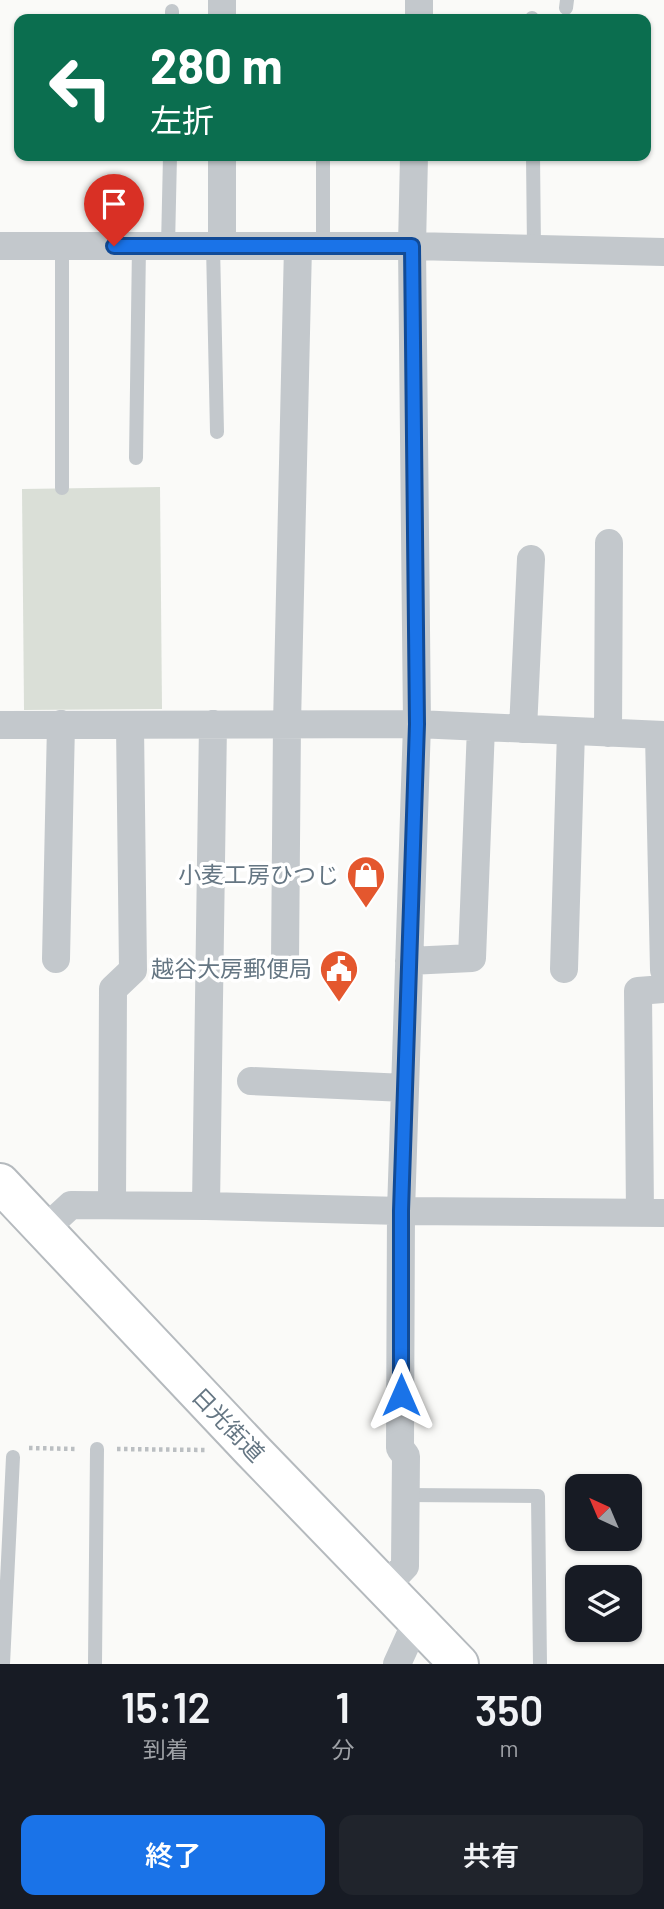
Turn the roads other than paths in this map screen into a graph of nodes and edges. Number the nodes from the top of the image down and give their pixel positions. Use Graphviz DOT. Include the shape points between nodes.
graph roads {
  1 [pos="170,161"];
  2 [pos="222,161"];
  3 [pos="322,161"];
  4 [pos="414,161"];
  5 [pos="533,161"];
  6 [pos="0,246"];
  7 [pos="62,246"];
  8 [pos="139,246"];
  9 [pos="168,246"];
  10 [pos="218,246"];
  11 [pos="310,246"];
  12 [pos="412,246"];
  13 [pos="534,249"];
  14 [pos="664,252"];
  15 [pos="217,432"];
  16 [pos="136,458"];
  17 [pos="62,488"];
  18 [pos="609,543"];
  19 [pos="531,559"];
  20 [pos="61,724"];
  21 [pos="212,724"];
  22 [pos="287,724"];
  23 [pos="417,724"];
  24 [pos="0,725"];
  25 [pos="131,725"];
  26 [pos="481,727"];
  27 [pos="523,729"];
  28 [pos="571,731"];
  29 [pos="608,733"];
  30 [pos="662,735"];
  31 [pos="56,959"];
  32 [pos="409,961"];
  33 [pos="285,962"];
  34 [pos="564,969"];
  35 [pos="664,970"];
  36 [pos="664,989"];
  37 [pos="251,1081"];
  38 [pos="405,1088"];
  39 [pos="5,1199"];
  40 [pos="112,1205"];
  41 [pos="206,1206"];
  42 [pos="401,1211"];
  43 [pos="652,1213"];
  44 [pos="44,1230"];
  45 [pos="97,1449"];
  46 [pos="13,1457"];
  47 [pos="407,1494"];
  48 [pos="385,1587"];
  49 [pos="417,1620"];
  50 [pos="3,1664"];
  51 [pos="95,1664"];
  52 [pos="397,1664"];
  53 [pos="459,1664"];
  54 [pos="540,1664"];
  1 -- 9 [label="lane"];
  2 -- 10 [label="street"];
  3 -- 11 [label="lane"];
  4 -- 12 [label="street"];
  5 -- 13 [label="lane"];
  6 -- 7 [label="street"];
  7 -- 8 [label="street"];
  7 -- 17 [label="lane"];
  8 -- 9 [label="street"];
  8 -- 16 [label="lane"];
  9 -- 10 [label="street"];
  10 -- 11 [label="street"];
  10 -- 15 [label="lane"];
  11 -- 12 [label="street"];
  11 -- 22 [label="street"];
  12 -- 13 [label="street"];
  12 -- 23 [label="street"];
  13 -- 14 [label="street"];
  18 -- 29 [label="street"];
  19 -- 27 [label="street"];
  20 -- 24 [label="street"];
  20 -- 25 [label="street"];
  20 -- 31 [label="street"];
  21 -- 22 [label="street"];
  21 -- 25 [label="street"];
  21 -- 41 [label="street"];
  22 -- 23 [label="street"];
  22 -- 33 [label="street"];
  23 -- 26 [label="street"];
  23 -- 32 [label="street"];
  25 -- 40 [label="street" via="133,970 113,989"];
  26 -- 27 [label="street"];
  26 -- 32 [label="street" via="472,958"];
  27 -- 28 [label="street"];
  28 -- 29 [label="street"];
  28 -- 34 [label="street"];
  29 -- 30 [label="street"];
  30 -- 35 [label="street"];
  32 -- 38 [label="street"];
  36 -- 43 [label="street" via="638,991"];
  37 -- 38 [label="street"];
  38 -- 42 [label="street"];
  39 -- 44 [label="main road, 日光街道"];
  40 -- 41 [label="street"];
  40 -- 44 [label="street" via="71,1205"];
  41 -- 42 [label="street"];
  42 -- 43 [label="street"];
  42 -- 47 [label="street" via="400,1448 406,1457"];
  44 -- 48 [label="main road, 日光街道"];
  45 -- 51 [label="lane"];
  46 -- 50 [label="lane"];
  47 -- 48 [label="street" via="405,1566"];
  47 -- 54 [label="lane" via="538,1496"];
  48 -- 49 [label="main road, 日光街道"];
  49 -- 52 [label="street"];
  49 -- 53 [label="main road, 日光街道"];
}
